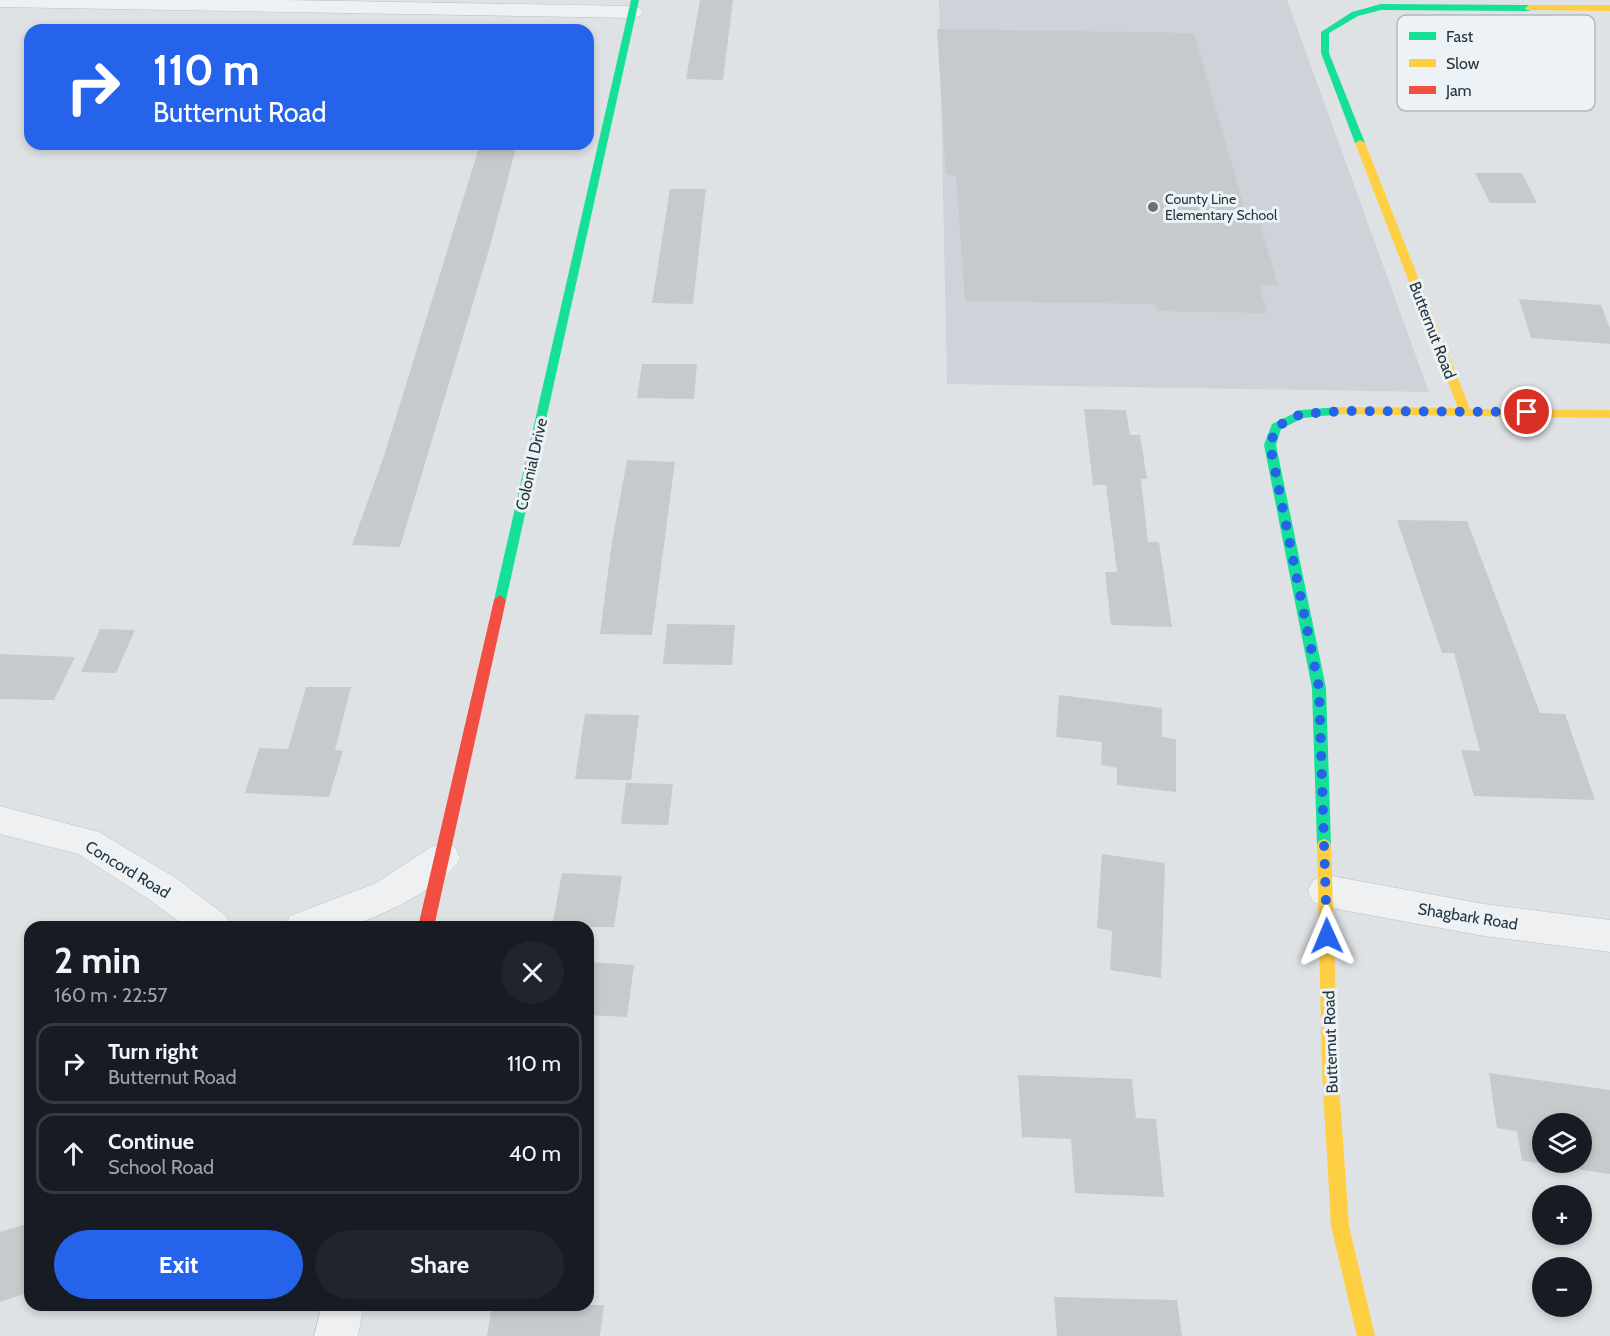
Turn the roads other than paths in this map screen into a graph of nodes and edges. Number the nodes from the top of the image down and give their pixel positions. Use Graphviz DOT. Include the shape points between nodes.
graph roads {
  1 [pos="0,1"];
  2 [pos="634,6"];
  3 [pos="1610,8"];
  4 [pos="1465,411"];
  5 [pos="1610,414"];
  6 [pos="0,820"];
  7 [pos="443,858"];
  8 [pos="1326,891"];
  9 [pos="205,921"];
  10 [pos="319,921"];
  11 [pos="427,921"];
  12 [pos="1610,936"];
  13 [pos="342,1311"];
  14 [pos="336,1336"];
  15 [pos="1366,1336"];
  1 -- 2 [label="street"];
  2 -- 7 [label="street, Colonial Drive"];
  3 -- 4 [label="street, Butternut Road" via="1381,7 1355,14 1325,32 1325,53"];
  4 -- 5 [label="street"];
  4 -- 8 [label="street, Butternut Road" via="1301,414 1276,427 1270,445 1319,688"];
  6 -- 9 [label="street, Concord Road" via="87,842 164,889"];
  7 -- 10 [label="street" via="389,894"];
  7 -- 11 [label="street, Colonial Drive"];
  8 -- 12 [label="street, Shagbark Road" via="1484,920"];
  8 -- 15 [label="street, Butternut Road" via="1330,1071 1340,1226"];
  13 -- 14 [label="street"];
}
